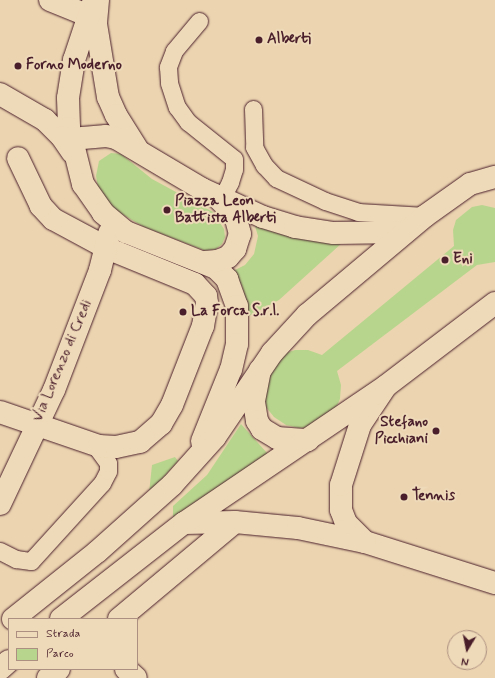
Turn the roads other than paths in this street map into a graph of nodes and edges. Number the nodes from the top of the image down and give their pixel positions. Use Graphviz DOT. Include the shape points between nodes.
graph roads {
  1 [pos="50,0"];
  2 [pos="94,5"];
  3 [pos="199,21"];
  4 [pos="0,94"];
  5 [pos="253,109"];
  6 [pos="71,139"];
  7 [pos="137,149"];
  8 [pos="18,158"];
  9 [pos="495,160"];
  10 [pos="76,161"];
  11 [pos="495,177"];
  12 [pos="470,184"];
  13 [pos="218,196"];
  14 [pos="103,213"];
  15 [pos="425,216"];
  16 [pos="405,232"];
  17 [pos="106,248"];
  18 [pos="205,262"];
  19 [pos="495,303"];
  20 [pos="260,369"];
  21 [pos="386,386"];
  22 [pos="0,412"];
  23 [pos="36,424"];
  24 [pos="308,440"];
  25 [pos="97,446"];
  26 [pos="187,468"];
  27 [pos="0,504"];
  28 [pos="235,522"];
  29 [pos="184,523"];
  30 [pos="365,542"];
  31 [pos="0,550"];
  32 [pos="495,583"];
  33 [pos="15,618"];
  34 [pos="62,618"];
  35 [pos="120,618"];
  36 [pos="8,624"];
  37 [pos="0,630"];
  38 [pos="8,662"];
  39 [pos="0,669"];
  40 [pos="58,670"];
  41 [pos="127,670"];
  42 [pos="48,678"];
  43 [pos="136,678"];
  1 -- 2 [label="street"];
  2 -- 6 [label="street" via="71,76 68,111"];
  2 -- 7 [label="street" via="108,97"];
  3 -- 13 [label="lane" via="174,51 168,67 168,83 177,107 188,122 234,159 230,182"];
  4 -- 10 [label="street" via="45,120 62,137"];
  5 -- 15 [label="lane" via="254,147 264,165 276,178 325,201 358,212"];
  6 -- 7 [label="street" via="106,136"];
  6 -- 10 [label="street"];
  7 -- 13 [label="street" via="181,178"];
  8 -- 17 [label="street" via="41,206 53,219"];
  9 -- 12 [label="street"];
  10 -- 14 [label="street" via="83,184"];
  11 -- 12 [label="street"];
  12 -- 15 [label="street"];
  13 -- 16 [label="street" via="295,227 334,233"];
  13 -- 18 [label="street" via="235,215 240,234 235,249 228,257"];
  14 -- 17 [label="street, Via Lorenzo di Credi" via="109,233"];
  14 -- 18 [label="street" via="126,232"];
  15 -- 16 [label="street"];
  16 -- 20 [label="street" via="307,315"];
  17 -- 23 [label="street, Via Lorenzo di Credi" via="54,390"];
  17 -- 25 [label="street" via="195,284 206,296 207,303 192,356 161,424 140,442 116,447"];
  18 -- 26 [label="street" via="222,273 233,293 239,324 237,344 208,428"];
  19 -- 21 [label="street"];
  20 -- 24 [label="street" via="254,402 257,421 262,429 277,438"];
  20 -- 26 [label="street" via="225,423"];
  21 -- 24 [label="street"];
  21 -- 30 [label="street" via="370,406 360,425 341,485 340,510 346,523"];
  22 -- 23 [label="street"];
  23 -- 25 [label="street"];
  23 -- 27 [label="street, Via Lorenzo di Credi"];
  24 -- 29 [label="street"];
  25 -- 31 [label="lane" via="108,463 108,471 102,483 31,561 16,559"];
  26 -- 33 [label="street" via="156,501"];
  28 -- 29 [label="street"];
  28 -- 30 [label="street" via="298,528"];
  28 -- 35 [label="street"];
  29 -- 34 [label="street"];
  30 -- 32 [label="street"];
  36 -- 37 [label="street"];
  38 -- 39 [label="street"];
  40 -- 42 [label="street"];
  41 -- 43 [label="street"];
}
